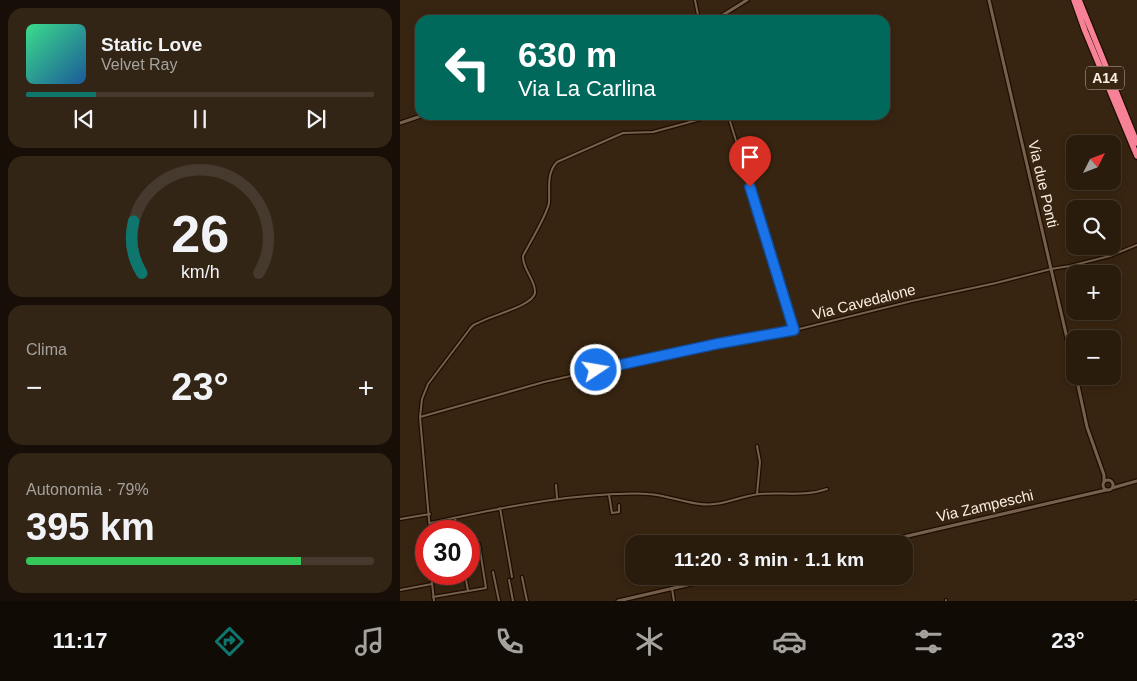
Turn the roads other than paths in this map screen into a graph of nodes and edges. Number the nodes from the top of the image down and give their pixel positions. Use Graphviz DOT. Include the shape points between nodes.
graph roads {
  1 [pos="695,0"];
  2 [pos="747,0"];
  3 [pos="989,0"];
  4 [pos="1074,0"];
  5 [pos="1079,0"];
  6 [pos="698,15"];
  7 [pos="723,15"];
  8 [pos="415,118"];
  9 [pos="697,120"];
  10 [pos="730,120"];
  11 [pos="400,122"];
  12 [pos="1137,144"];
  13 [pos="1137,156"];
  14 [pos="1137,245"];
  15 [pos="1051,268"];
  16 [pos="794,330"];
  17 [pos="1066,335"];
  18 [pos="1077,385"];
  19 [pos="420,417"];
  20 [pos="758,446"];
  21 [pos="1104,475"];
  22 [pos="1110,480"];
  23 [pos="1104,482"];
  24 [pos="1137,482"];
  25 [pos="556,485"];
  26 [pos="1113,486"];
  27 [pos="827,489"];
  28 [pos="1104,489"];
  29 [pos="609,494"];
  30 [pos="758,494"];
  31 [pos="557,498"];
  32 [pos="619,506"];
  33 [pos="500,508"];
  34 [pos="430,514"];
  35 [pos="455,518"];
  36 [pos="400,519"];
  37 [pos="430,520"];
  38 [pos="445,520"];
  39 [pos="912,535"];
  40 [pos="480,549"];
  41 [pos="487,565"];
  42 [pos="483,566"];
  43 [pos="493,572"];
  44 [pos="512,577"];
  45 [pos="522,577"];
  46 [pos="509,580"];
  47 [pos="427,585"];
  48 [pos="432,585"];
  49 [pos="467,585"];
  50 [pos="689,585"];
  51 [pos="672,589"];
  52 [pos="400,590"];
  53 [pos="468,591"];
  54 [pos="433,597"];
  55 [pos="434,601"];
  56 [pos="499,601"];
  57 [pos="514,601"];
  58 [pos="527,601"];
  59 [pos="618,601"];
  60 [pos="674,601"];
  1 -- 6 [label="street"];
  2 -- 7 [label="street"];
  3 -- 15 [label="street, Via due Ponti"];
  4 -- 13 [label="highway, A14"];
  5 -- 12 [label="highway, A14"];
  8 -- 11 [label="street"];
  9 -- 19 [label="street" via="653,132 623,133 557,162 549,174 548,206 523,256 522,262 534,294 529,302 477,323 468,330 428,384"];
  10 -- 16 [label="street"];
  14 -- 15 [label="street, Via Cavedalone" via="1110,256"];
  15 -- 16 [label="street, Via Cavedalone"];
  15 -- 17 [label="street, Via due Ponti"];
  16 -- 19 [label="street, Via Cavedalone" via="690,349 544,382"];
  18 -- 21 [label="street, Via due Ponti" via="1087,427"];
  19 -- 34 [label="street"];
  20 -- 30 [label="street"];
  21 -- 22 [label="street"];
  21 -- 23 [label="street, Via due Ponti"];
  22 -- 23 [label="street"];
  22 -- 26 [label="street"];
  23 -- 28 [label="street, Via due Ponti"];
  24 -- 26 [label="street"];
  25 -- 31 [label="street"];
  26 -- 28 [label="street, Via Zampeschi"];
  27 -- 30 [label="street" via="799,494"];
  28 -- 39 [label="street, Via Zampeschi"];
  29 -- 30 [label="street" via="648,494 701,504 718,504"];
  29 -- 31 [label="street"];
  29 -- 32 [label="street" via="612,513 619,512"];
  31 -- 33 [label="street"];
  33 -- 35 [label="street"];
  33 -- 44 [label="street"];
  34 -- 36 [label="street"];
  34 -- 37 [label="street"];
  35 -- 38 [label="street"];
  40 -- 42 [label="street"];
  41 -- 42 [label="street"];
  42 -- 53 [label="street" via="486,588"];
  43 -- 56 [label="street"];
  45 -- 58 [label="street"];
  46 -- 57 [label="street"];
  47 -- 52 [label="street"];
  48 -- 54 [label="street"];
  49 -- 53 [label="street"];
  50 -- 51 [label="street"];
  51 -- 59 [label="street"];
  51 -- 60 [label="street"];
  53 -- 54 [label="street"];
  54 -- 55 [label="street"];
}
